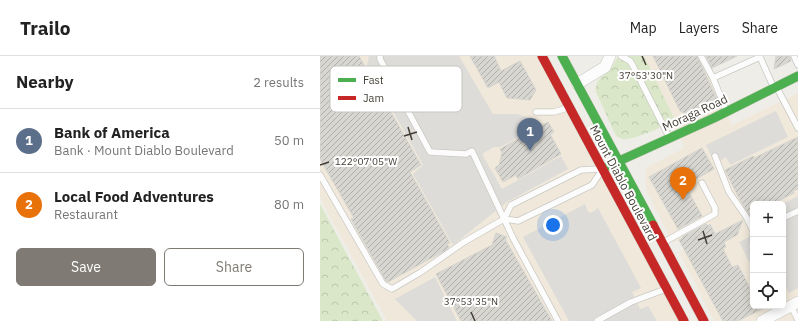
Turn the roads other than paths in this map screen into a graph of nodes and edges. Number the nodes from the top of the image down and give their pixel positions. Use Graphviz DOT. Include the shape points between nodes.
graph roads {
  1 [pos="380,56"];
  2 [pos="542,56"];
  3 [pos="562,56"];
  4 [pos="610,56"];
  5 [pos="621,56"];
  6 [pos="701,56"];
  7 [pos="794,56"];
  8 [pos="760,57"];
  9 [pos="798,65"];
  10 [pos="384,66"];
  11 [pos="798,76"];
  12 [pos="713,78"];
  13 [pos="577,84"];
  14 [pos="775,87"];
  15 [pos="569,107"];
  16 [pos="408,112"];
  17 [pos="536,112"];
  18 [pos="727,112"];
  19 [pos="798,128"];
  20 [pos="670,139"];
  21 [pos="715,156"];
  22 [pos="618,161"];
  23 [pos="602,169"];
  24 [pos="320,175"];
  25 [pos="702,183"];
  26 [pos="798,211"];
  27 [pos="786,217"];
  28 [pos="504,219"];
  29 [pos="750,225"];
  30 [pos="662,243"];
  31 [pos="666,289"];
  32 [pos="789,305"];
  33 [pos="798,320"];
  34 [pos="558,321"];
  35 [pos="597,321"];
  36 [pos="684,321"];
  37 [pos="704,321"];
  38 [pos="762,321"];
  1 -- 10 [label="lane"];
  2 -- 15 [label="main road, Mount Diablo Boulevard"];
  3 -- 13 [label="main road, Mount Diablo Boulevard"];
  4 -- 13 [label="street" via="605,67"];
  5 -- 20 [label="lane" via="633,66"];
  6 -- 12 [label="lane"];
  7 -- 9 [label="lane"];
  8 -- 12 [label="lane"];
  8 -- 14 [label="lane"];
  11 -- 14 [label="main road, Moraga Road"];
  12 -- 18 [label="lane"];
  13 -- 22 [label="main road, Mount Diablo Boulevard"];
  14 -- 18 [label="main road, Moraga Road"];
  14 -- 19 [label="lane"];
  15 -- 17 [label="lane" via="554,112"];
  15 -- 23 [label="main road, Mount Diablo Boulevard"];
  16 -- 28 [label="lane" via="430,152 466,154 472,151"];
  18 -- 20 [label="main road, Moraga Road"];
  20 -- 22 [label="main road, Moraga Road"];
  21 -- 29 [label="lane" via="729,192"];
  22 -- 23 [label="main road, Moraga Road"];
  22 -- 30 [label="main road, Mount Diablo Boulevard"];
  23 -- 28 [label="lane" via="581,170 558,181 511,205"];
  23 -- 28 [label="lane" via="592,185 518,221"];
  23 -- 31 [label="main road, Mount Diablo Boulevard"];
  24 -- 28 [label="lane" via="383,284 392,289"];
  25 -- 30 [label="lane" via="715,208 715,214"];
  26 -- 27 [label="lane"];
  28 -- 34 [label="lane"];
  30 -- 37 [label="main road, Mount Diablo Boulevard"];
  31 -- 35 [label="lane" via="631,302"];
  31 -- 36 [label="main road, Mount Diablo Boulevard"];
  32 -- 33 [label="lane"];
  32 -- 38 [label="street"];
}
